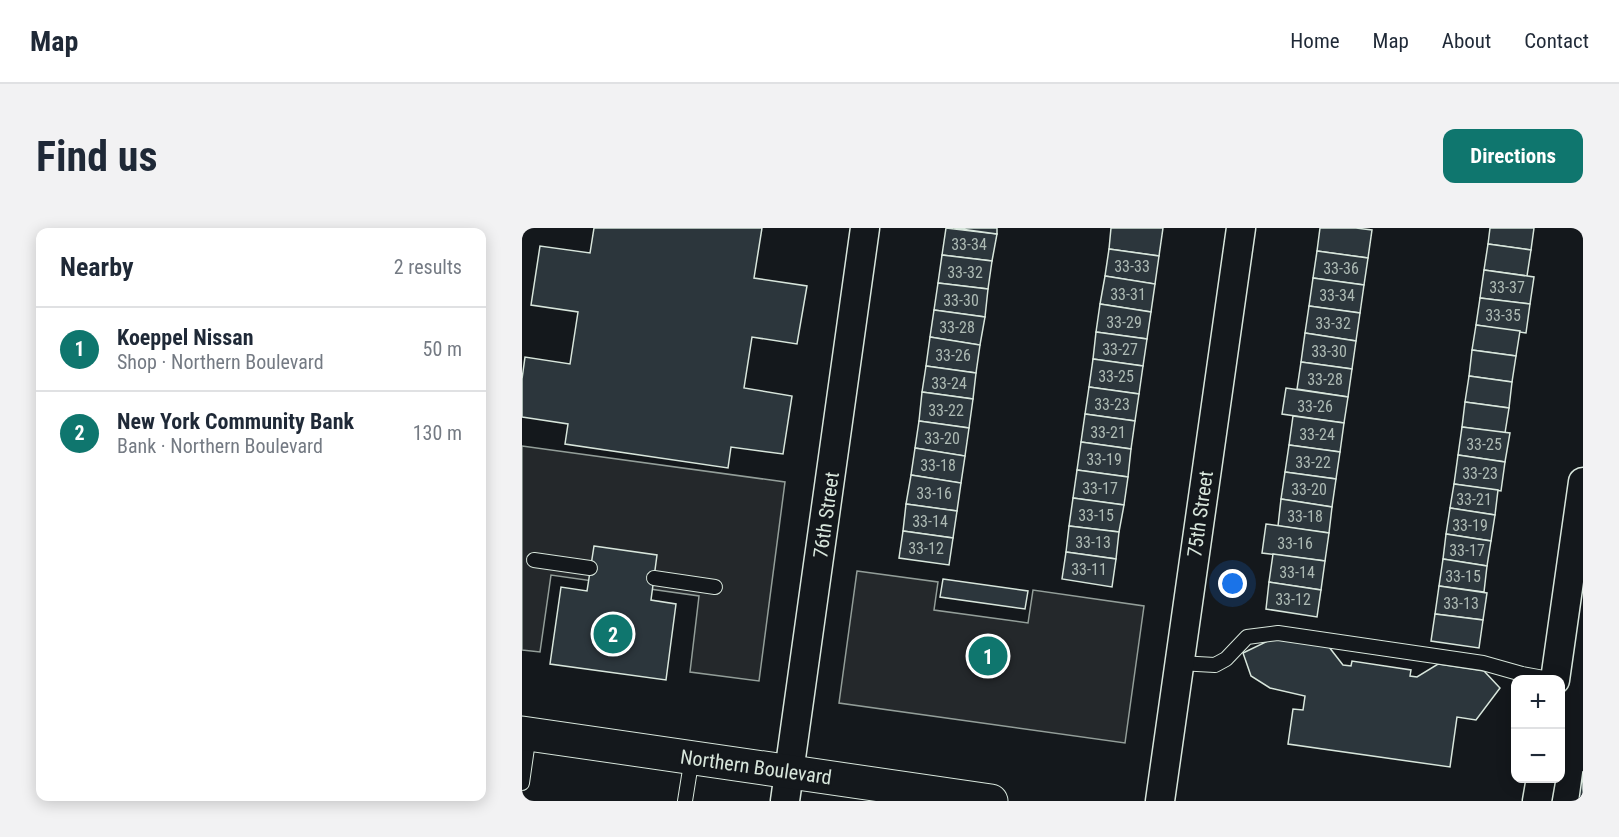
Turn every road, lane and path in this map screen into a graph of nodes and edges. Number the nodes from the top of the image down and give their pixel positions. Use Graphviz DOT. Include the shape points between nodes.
graph roads {
  1 [pos="865,228"];
  2 [pos="1241,228"];
  3 [pos="1583,482"];
  4 [pos="534,560"];
  5 [pos="590,568"];
  6 [pos="654,578"];
  7 [pos="715,586"];
  8 [pos="1179,663"];
  9 [pos="1528,675"];
  10 [pos="1556,675"];
  11 [pos="526,733"];
  12 [pos="692,758"];
  13 [pos="522,783"];
  14 [pos="1540,783"];
  15 [pos="788,787"];
  16 [pos="880,793"];
  17 [pos="916,796"];
  18 [pos="955,798"];
  19 [pos="685,801"];
  20 [pos="991,801"];
  21 [pos="1160,801"];
  22 [pos="1538,801"];
  1 -- 15 [label="street, 76th Street"];
  2 -- 8 [label="street, 75th Street"];
  3 -- 10 [label="street"];
  4 -- 5 [label="lane"];
  6 -- 7 [label="lane"];
  8 -- 9 [label="lane" via="1215,665 1247,637 1278,633 1483,663"];
  8 -- 21 [label="street, 75th Street"];
  11 -- 12 [label="main road, Northern Boulevard"];
  11 -- 13 [label="lane"];
  12 -- 15 [label="main road, Northern Boulevard"];
  12 -- 19 [label="lane"];
  14 -- 22 [label="street"];
  15 -- 16 [label="main road, Northern Boulevard"];
  16 -- 17 [label="main road, Northern Boulevard"];
  17 -- 18 [label="main road, Northern Boulevard"];
  18 -- 20 [label="main road, Northern Boulevard"];
}
